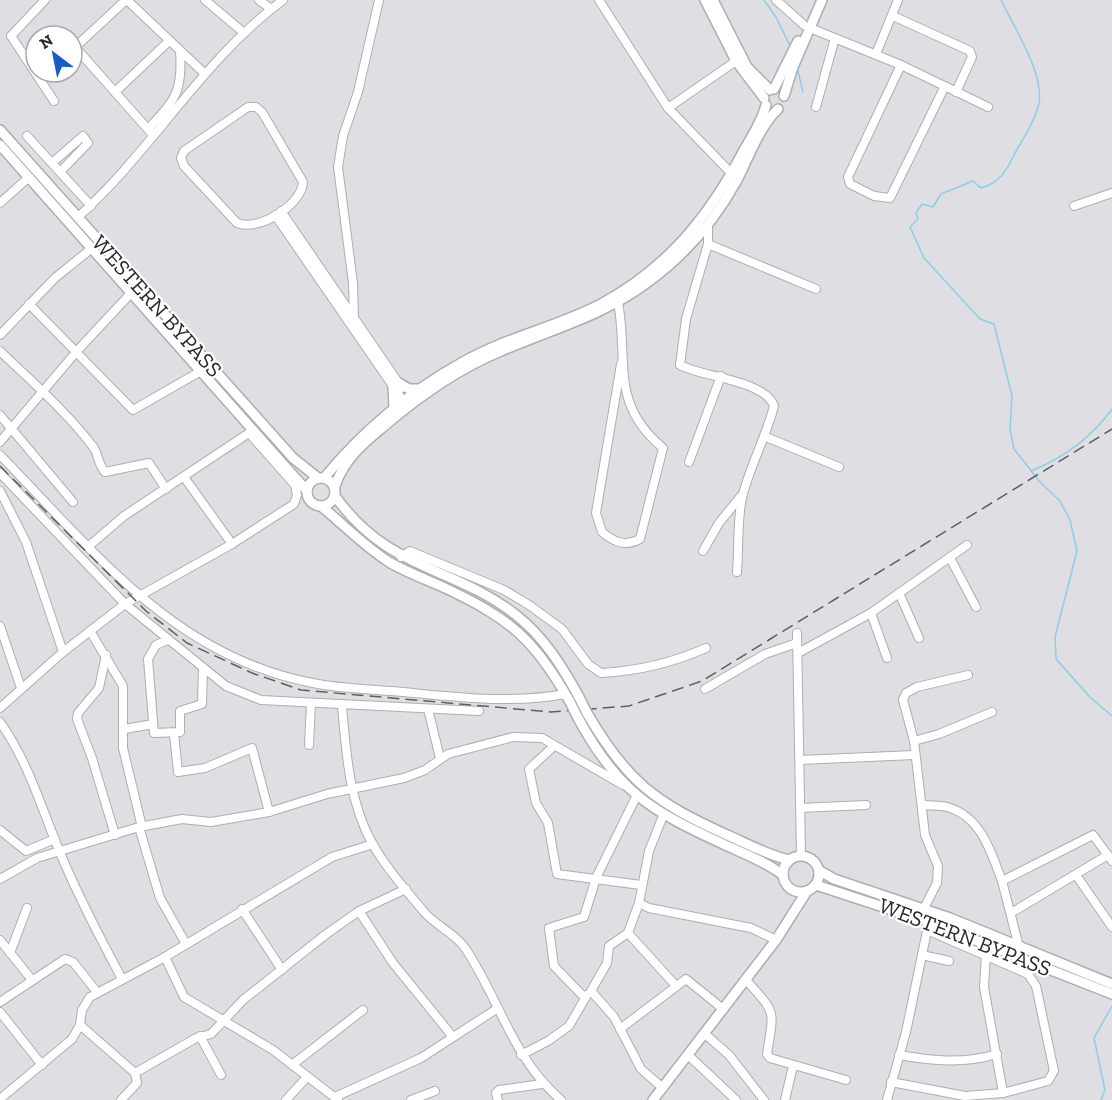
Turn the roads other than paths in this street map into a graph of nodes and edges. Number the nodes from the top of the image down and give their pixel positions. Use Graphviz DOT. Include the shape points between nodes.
graph roads {
  1 [pos="45,0"];
  2 [pos="127,0"];
  3 [pos="205,0"];
  4 [pos="258,0"];
  5 [pos="283,0"];
  6 [pos="379,0"];
  7 [pos="599,0"];
  8 [pos="705,0"];
  9 [pos="713,0"];
  10 [pos="776,0"];
  11 [pos="816,0"];
  12 [pos="822,0"];
  13 [pos="898,0"];
  14 [pos="271,9"];
  15 [pos="893,16"];
  16 [pos="807,27"];
  17 [pos="244,33"];
  18 [pos="835,38"];
  19 [pos="84,39"];
  20 [pos="169,41"];
  21 [pos="180,51"];
  22 [pos="876,54"];
  23 [pos="24,56"];
  24 [pos="793,58"];
  25 [pos="84,59"];
  26 [pos="736,61"];
  27 [pos="901,65"];
  28 [pos="205,74"];
  29 [pos="43,84"];
  30 [pos="945,86"];
  31 [pos="115,92"];
  32 [pos="956,92"];
  33 [pos="769,96"];
  34 [pos="784,96"];
  35 [pos="54,101"];
  36 [pos="816,107"];
  37 [pos="988,107"];
  38 [pos="668,108"];
  39 [pos="778,109"];
  40 [pos="0,130"];
  41 [pos="150,132"];
  42 [pos="27,136"];
  43 [pos="0,145"];
  44 [pos="52,163"];
  45 [pos="60,172"];
  46 [pos="732,174"];
  47 [pos="28,177"];
  48 [pos="1112,193"];
  49 [pos="0,203"];
  50 [pos="91,206"];
  51 [pos="1074,206"];
  52 [pos="278,213"];
  53 [pos="78,217"];
  54 [pos="708,225"];
  55 [pos="708,244"];
  56 [pos="92,248"];
  57 [pos="816,289"];
  58 [pos="132,292"];
  59 [pos="618,302"];
  60 [pos="28,304"];
  61 [pos="354,318"];
  62 [pos="0,335"];
  63 [pos="0,351"];
  64 [pos="76,351"];
  65 [pos="621,364"];
  66 [pos="201,371"];
  67 [pos="721,376"];
  68 [pos="396,385"];
  69 [pos="419,389"];
  70 [pos="43,393"];
  71 [pos="408,401"];
  72 [pos="394,408"];
  73 [pos="0,416"];
  74 [pos="12,429"];
  75 [pos="251,432"];
  76 [pos="766,437"];
  77 [pos="0,442"];
  78 [pos="0,455"];
  79 [pos="689,462"];
  80 [pos="839,467"];
  81 [pos="0,473"];
  82 [pos="184,477"];
  83 [pos="321,478"];
  84 [pos="166,489"];
  85 [pos="0,491"];
  86 [pos="307,491"];
  87 [pos="335,491"];
  88 [pos="742,495"];
  89 [pos="73,502"];
  90 [pos="321,506"];
  91 [pos="232,544"];
  92 [pos="968,545"];
  93 [pos="88,546"];
  94 [pos="703,551"];
  95 [pos="401,557"];
  96 [pos="950,558"];
  97 [pos="737,572"];
  98 [pos="899,593"];
  99 [pos="139,597"];
  100 [pos="125,604"];
  101 [pos="976,607"];
  102 [pos="871,613"];
  103 [pos="0,626"];
  104 [pos="90,632"];
  105 [pos="797,633"];
  106 [pos="919,638"];
  107 [pos="168,640"];
  108 [pos="797,643"];
  109 [pos="706,648"];
  110 [pos="63,652"];
  111 [pos="798,653"];
  112 [pos="106,655"];
  113 [pos="887,658"];
  114 [pos="203,668"];
  115 [pos="968,675"];
  116 [pos="21,688"];
  117 [pos="705,689"];
  118 [pos="571,698"];
  119 [pos="311,703"];
  120 [pos="342,706"];
  121 [pos="0,708"];
  122 [pos="428,709"];
  123 [pos="479,711"];
  124 [pos="992,711"];
  125 [pos="0,723"];
  126 [pos="153,724"];
  127 [pos="125,729"];
  128 [pos="174,734"];
  129 [pos="914,741"];
  130 [pos="309,745"];
  131 [pos="554,747"];
  132 [pos="914,755"];
  133 [pos="440,758"];
  134 [pos="800,760"];
  135 [pos="625,786"];
  136 [pos="353,788"];
  137 [pos="636,796"];
  138 [pos="866,805"];
  139 [pos="923,805"];
  140 [pos="801,808"];
  141 [pos="268,812"];
  142 [pos="663,816"];
  143 [pos="141,827"];
  144 [pos="0,830"];
  145 [pos="115,835"];
  146 [pos="55,839"];
  147 [pos="373,844"];
  148 [pos="60,852"];
  149 [pos="801,855"];
  150 [pos="1110,858"];
  151 [pos="789,860"];
  152 [pos="820,871"];
  153 [pos="783,875"];
  154 [pos="1076,875"];
  155 [pos="596,878"];
  156 [pos="0,879"];
  157 [pos="1002,880"];
  158 [pos="641,885"];
  159 [pos="816,885"];
  160 [pos="791,889"];
  161 [pos="405,890"];
  162 [pos="807,891"];
  163 [pos="639,903"];
  164 [pos="27,908"];
  165 [pos="242,909"];
  166 [pos="923,910"];
  167 [pos="359,911"];
  168 [pos="1011,913"];
  169 [pos="792,914"];
  170 [pos="928,926"];
  171 [pos="1112,927"];
  172 [pos="628,933"];
  173 [pos="0,940"];
  174 [pos="776,940"];
  175 [pos="186,944"];
  176 [pos="1020,947"];
  177 [pos="10,953"];
  178 [pos="986,954"];
  179 [pos="922,956"];
  180 [pos="165,957"];
  181 [pos="950,961"];
  182 [pos="282,970"];
  183 [pos="122,979"];
  184 [pos="32,980"];
  185 [pos="746,980"];
  186 [pos="676,986"];
  187 [pos="1111,990"];
  188 [pos="97,992"];
  189 [pos="591,992"];
  190 [pos="584,998"];
  191 [pos="0,1002"];
  192 [pos="498,1008"];
  193 [pos="723,1009"];
  194 [pos="363,1010"];
  195 [pos="0,1012"];
  196 [pos="222,1022"];
  197 [pos="80,1025"];
  198 [pos="621,1029"];
  199 [pos="705,1034"];
  200 [pos="200,1036"];
  201 [pos="453,1037"];
  202 [pos="997,1054"];
  203 [pos="521,1055"];
  204 [pos="688,1055"];
  205 [pos="899,1055"];
  206 [pos="42,1065"];
  207 [pos="292,1065"];
  208 [pos="793,1066"];
  209 [pos="135,1073"];
  210 [pos="221,1075"];
  211 [pos="307,1077"];
  212 [pos="846,1080"];
  213 [pos="891,1082"];
  214 [pos="542,1084"];
  215 [pos="663,1088"];
  216 [pos="435,1091"];
  217 [pos="1003,1093"];
  218 [pos="989,1097"];
  219 [pos="557,1098"];
  220 [pos="0,1099"];
  221 [pos="337,1099"];
  222 [pos="121,1100"];
  223 [pos="286,1100"];
  224 [pos="411,1100"];
  225 [pos="498,1100"];
  226 [pos="653,1100"];
  227 [pos="736,1100"];
  228 [pos="764,1100"];
  229 [pos="785,1100"];
  230 [pos="887,1100"];
  1 -- 23 [label="street" via="11,36"];
  2 -- 19 [label="street"];
  2 -- 20 [label="street"];
  3 -- 17 [label="street"];
  4 -- 14 [label="street"];
  5 -- 14 [label="street"];
  6 -- 61 [label="street" via="338,167"];
  7 -- 38 [label="street"];
  8 -- 26 [label="main road"];
  9 -- 33 [label="main road" via="747,67"];
  10 -- 16 [label="street"];
  11 -- 16 [label="main road"];
  12 -- 16 [label="main road"];
  13 -- 15 [label="street"];
  14 -- 17 [label="street"];
  15 -- 22 [label="street"];
  15 -- 32 [label="street" via="970,51 972,57"];
  16 -- 18 [label="street"];
  16 -- 24 [label="main road"];
  17 -- 28 [label="street"];
  18 -- 22 [label="street"];
  18 -- 36 [label="street"];
  20 -- 21 [label="street"];
  20 -- 31 [label="street"];
  21 -- 28 [label="street"];
  21 -- 41 [label="street" via="177,94"];
  22 -- 27 [label="street"];
  24 -- 33 [label="main road"];
  24 -- 34 [label="main road"];
  25 -- 31 [label="street"];
  26 -- 33 [label="main road"];
  26 -- 38 [label="street"];
  27 -- 30 [label="street"];
  27 -- 30 [label="street" via="848,177 850,184 871,195 890,198"];
  28 -- 41 [label="street"];
  29 -- 35 [label="street"];
  30 -- 32 [label="street"];
  31 -- 41 [label="street"];
  32 -- 37 [label="street"];
  33 -- 34 [label="main road"];
  33 -- 39 [label="main road"];
  33 -- 46 [label="main road"];
  34 -- 39 [label="main road"];
  38 -- 46 [label="street"];
  39 -- 54 [label="main road"];
  40 -- 53 [label="main road, WESTERN BYPASS"];
  41 -- 50 [label="street"];
  42 -- 44 [label="street"];
  43 -- 47 [label="main road, WESTERN BYPASS"];
  44 -- 45 [label="street"];
  44 -- 45 [label="street" via="83,136 88,143"];
  45 -- 50 [label="street"];
  46 -- 69 [label="main road" via="694,229 635,282 600,304 484,350"];
  47 -- 49 [label="street"];
  47 -- 56 [label="main road, WESTERN BYPASS"];
  48 -- 51 [label="street"];
  50 -- 53 [label="street"];
  52 -- 52 [label="street" via="299,196 303,182 256,106 248,107 184,151 184,166 237,223 255,226"];
  52 -- 61 [label="street"];
  52 -- 68 [label="street"];
  53 -- 83 [label="main road, WESTERN BYPASS" via="293,458"];
  54 -- 55 [label="street"];
  54 -- 59 [label="main road" via="665,268"];
  55 -- 57 [label="street"];
  55 -- 67 [label="street" via="694,285 678,358 685,368"];
  56 -- 58 [label="main road, WESTERN BYPASS"];
  56 -- 60 [label="street"];
  58 -- 64 [label="street"];
  58 -- 66 [label="main road, WESTERN BYPASS"];
  59 -- 65 [label="street"];
  59 -- 71 [label="main road" via="582,321 487,357"];
  60 -- 62 [label="street"];
  60 -- 64 [label="street"];
  61 -- 68 [label="street"];
  63 -- 70 [label="street"];
  64 -- 66 [label="street" via="135,411"];
  64 -- 70 [label="street"];
  65 -- 65 [label="street" via="629,404 663,448 640,538 632,543 620,543 602,532 596,513"];
  66 -- 75 [label="main road, WESTERN BYPASS"];
  67 -- 76 [label="street" via="772,400"];
  67 -- 79 [label="street"];
  68 -- 69 [label="main road"];
  68 -- 71 [label="street"];
  68 -- 72 [label="main road"];
  69 -- 71 [label="main road"];
  70 -- 74 [label="street"];
  70 -- 84 [label="street" via="94,448 105,472 149,463"];
  71 -- 72 [label="main road"];
  71 -- 87 [label="main road" via="354,452"];
  72 -- 83 [label="main road"];
  73 -- 74 [label="street"];
  74 -- 77 [label="street"];
  74 -- 89 [label="street"];
  75 -- 82 [label="street"];
  75 -- 86 [label="main road, WESTERN BYPASS"];
  75 -- 91 [label="street" via="295,486 297,500"];
  76 -- 80 [label="street"];
  76 -- 88 [label="street"];
  78 -- 93 [label="street"];
  81 -- 100 [label="street"];
  82 -- 84 [label="street"];
  82 -- 91 [label="street"];
  83 -- 86 [label="main road" via="312,481"];
  83 -- 87 [label="main road"];
  84 -- 93 [label="street"];
  85 -- 110 [label="street" via="26,542"];
  86 -- 90 [label="main road" via="311,502"];
  87 -- 90 [label="main road" via="331,502"];
  87 -- 95 [label="main road" via="369,535"];
  88 -- 94 [label="street"];
  88 -- 97 [label="street"];
  90 -- 118 [label="main road" via="391,563 510,623 536,648"];
  91 -- 99 [label="street"];
  92 -- 96 [label="street"];
  93 -- 99 [label="street"];
  95 -- 109 [label="street" via="406,552 418,554 512,595 562,629 588,664 602,673 640,670"];
  95 -- 118 [label="main road" via="491,598 514,613 546,643"];
  96 -- 98 [label="street"];
  96 -- 101 [label="street"];
  98 -- 102 [label="street"];
  98 -- 106 [label="street"];
  99 -- 100 [label="street"];
  99 -- 118 [label="street" via="186,633 218,651 312,683 459,697"];
  100 -- 104 [label="street"];
  100 -- 107 [label="street"];
  102 -- 111 [label="street"];
  102 -- 113 [label="street"];
  103 -- 116 [label="street"];
  104 -- 110 [label="street"];
  104 -- 112 [label="street"];
  105 -- 108 [label="street"];
  107 -- 114 [label="street"];
  107 -- 126 [label="street" via="156,645 148,655"];
  108 -- 111 [label="street"];
  108 -- 117 [label="street" via="765,654"];
  110 -- 116 [label="street"];
  111 -- 134 [label="street"];
  112 -- 127 [label="street" via="123,687"];
  112 -- 145 [label="street" via="99,688 78,713 77,720"];
  114 -- 119 [label="street" via="249,697"];
  114 -- 128 [label="street" via="202,704 180,711 180,731"];
  115 -- 129 [label="street" via="906,693 903,700"];
  116 -- 121 [label="street"];
  118 -- 135 [label="main road, bridge" via="600,755"];
  118 -- 151 [label="main road, bridge" via="587,713 616,759 644,790 681,813"];
  119 -- 120 [label="street"];
  119 -- 130 [label="street"];
  120 -- 122 [label="street"];
  120 -- 136 [label="street"];
  122 -- 123 [label="street"];
  122 -- 133 [label="street"];
  124 -- 129 [label="street"];
  125 -- 146 [label="street" via="28,770"];
  126 -- 127 [label="street"];
  126 -- 128 [label="street" via="155,734"];
  127 -- 143 [label="street" via="123,748"];
  128 -- 141 [label="street" via="178,772 205,768 252,748"];
  129 -- 132 [label="street"];
  131 -- 133 [label="street" via="536,736 513,737"];
  131 -- 135 [label="street"];
  131 -- 155 [label="street" via="529,769 535,800 548,823 557,874"];
  132 -- 134 [label="street"];
  132 -- 139 [label="street"];
  133 -- 136 [label="street" via="425,770 404,778"];
  134 -- 140 [label="street"];
  135 -- 137 [label="main road"];
  136 -- 141 [label="street"];
  136 -- 147 [label="street"];
  137 -- 142 [label="main road"];
  137 -- 155 [label="street"];
  138 -- 140 [label="street"];
  139 -- 157 [label="street" via="946,807 970,820 988,842"];
  139 -- 166 [label="street" via="925,835 938,866 937,883"];
  140 -- 149 [label="street"];
  141 -- 143 [label="street" via="212,822 182,819"];
  142 -- 153 [label="main road"];
  142 -- 158 [label="street"];
  143 -- 145 [label="street"];
  143 -- 175 [label="street" via="160,898"];
  144 -- 146 [label="street" via="26,851"];
  145 -- 148 [label="street"];
  146 -- 148 [label="street"];
  147 -- 161 [label="street"];
  147 -- 165 [label="street" via="332,857"];
  148 -- 156 [label="street" via="37,858"];
  148 -- 183 [label="street" via="87,916"];
  149 -- 151 [label="main road"];
  149 -- 152 [label="main road" via="812,858"];
  150 -- 154 [label="street"];
  150 -- 157 [label="street" via="1093,835"];
  151 -- 153 [label="main road"];
  152 -- 159 [label="main road"];
  152 -- 166 [label="main road, WESTERN BYPASS"];
  153 -- 160 [label="main road"];
  154 -- 168 [label="street"];
  154 -- 171 [label="street"];
  155 -- 158 [label="street"];
  155 -- 190 [label="street" via="584,917 549,930 554,966"];
  157 -- 168 [label="street"];
  158 -- 163 [label="street"];
  159 -- 162 [label="main road"];
  159 -- 170 [label="main road, WESTERN BYPASS"];
  160 -- 162 [label="main road"];
  160 -- 169 [label="main road"];
  161 -- 167 [label="street"];
  161 -- 192 [label="street" via="431,920 464,946"];
  162 -- 169 [label="main road"];
  163 -- 172 [label="street"];
  163 -- 174 [label="street" via="751,928"];
  164 -- 177 [label="street"];
  165 -- 175 [label="street"];
  165 -- 182 [label="street"];
  166 -- 176 [label="main road, WESTERN BYPASS"];
  167 -- 182 [label="street"];
  167 -- 201 [label="street" via="393,963"];
  168 -- 176 [label="street"];
  169 -- 174 [label="main road"];
  170 -- 178 [label="street"];
  170 -- 179 [label="street"];
  170 -- 187 [label="main road, WESTERN BYPASS"];
  172 -- 186 [label="street"];
  172 -- 189 [label="street" via="609,946 608,963"];
  173 -- 177 [label="street"];
  174 -- 185 [label="main road"];
  175 -- 180 [label="street"];
  176 -- 187 [label="main road, WESTERN BYPASS"];
  177 -- 184 [label="street"];
  178 -- 202 [label="street" via="984,987"];
  178 -- 217 [label="street" via="1021,969 1034,980 1053,1060 1053,1077 1048,1081"];
  179 -- 181 [label="street"];
  179 -- 205 [label="street"];
  180 -- 183 [label="street"];
  180 -- 196 [label="street" via="181,994"];
  182 -- 196 [label="street"];
  183 -- 188 [label="street"];
  184 -- 188 [label="street" via="61,960 70,960"];
  184 -- 191 [label="street"];
  185 -- 193 [label="main road"];
  185 -- 208 [label="street" via="771,1009 767,1054"];
  186 -- 193 [label="street" via="686,978"];
  186 -- 198 [label="street"];
  188 -- 197 [label="street" via="85,1002"];
  189 -- 190 [label="street"];
  189 -- 198 [label="street"];
  190 -- 203 [label="street" via="569,1026"];
  192 -- 201 [label="street"];
  192 -- 203 [label="street"];
  193 -- 199 [label="main road"];
  194 -- 207 [label="street"];
  195 -- 206 [label="street"];
  196 -- 200 [label="street" via="210,1034"];
  196 -- 207 [label="street"];
  197 -- 206 [label="street" via="72,1039"];
  197 -- 209 [label="street"];
  198 -- 215 [label="street" via="641,1069"];
  199 -- 204 [label="main road"];
  199 -- 228 [label="street" via="729,1055"];
  200 -- 209 [label="street"];
  200 -- 210 [label="street"];
  201 -- 221 [label="street" via="421,1058"];
  202 -- 205 [label="street" via="952,1061"];
  202 -- 217 [label="street"];
  203 -- 214 [label="street"];
  204 -- 215 [label="main road"];
  204 -- 227 [label="street"];
  205 -- 213 [label="street"];
  206 -- 220 [label="street"];
  207 -- 211 [label="street"];
  208 -- 212 [label="street"];
  208 -- 229 [label="street"];
  209 -- 222 [label="street" via="136,1083"];
  211 -- 221 [label="street"];
  211 -- 223 [label="street"];
  213 -- 218 [label="street" via="954,1095"];
  213 -- 230 [label="street"];
  214 -- 219 [label="street"];
  214 -- 225 [label="street" via="499,1090"];
  215 -- 226 [label="main road"];
  216 -- 224 [label="street"];
  217 -- 218 [label="street"];
}
